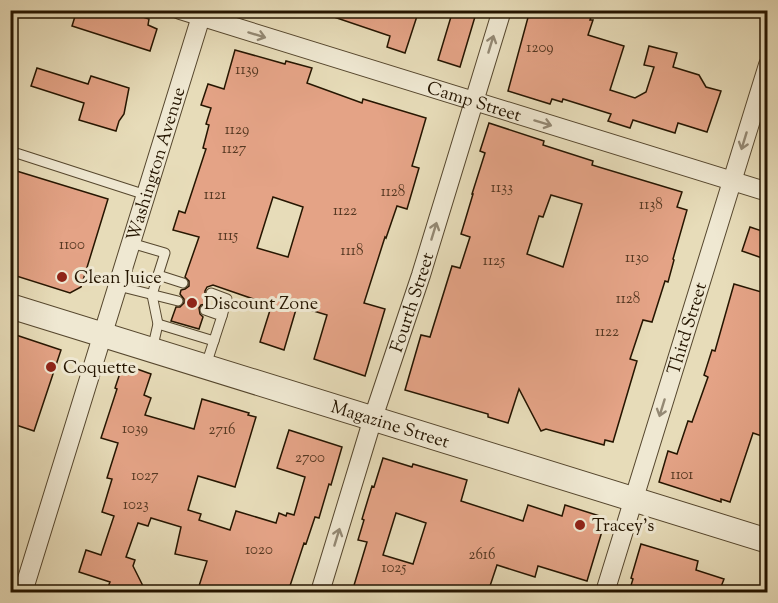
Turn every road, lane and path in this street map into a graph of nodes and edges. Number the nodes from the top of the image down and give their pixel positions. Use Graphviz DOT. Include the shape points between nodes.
graph roads {
  1 [pos="180,10"];
  2 [pos="502,10"];
  3 [pos="202,14"];
  4 [pos="768,66"];
  5 [pos="474,102"];
  6 [pos="10,151"];
  7 [pos="732,181"];
  8 [pos="768,192"];
  9 [pos="146,195"];
  10 [pos="131,243"];
  11 [pos="158,275"];
  12 [pos="183,283"];
  13 [pos="118,286"];
  14 [pos="211,293"];
  15 [pos="152,295"];
  16 [pos="178,301"];
  17 [pos="10,306"];
  18 [pos="206,310"];
  19 [pos="222,316"];
  20 [pos="158,324"];
  21 [pos="102,335"];
  22 [pos="214,341"];
  23 [pos="152,350"];
  24 [pos="206,367"];
  25 [pos="373,418"];
  26 [pos="634,500"];
  27 [pos="768,541"];
  28 [pos="22,592"];
  29 [pos="320,592"];
  30 [pos="606,592"];
  1 -- 3 [label="street, Camp Street"];
  5 -- 2 [label="street, Fourth Street, one-way"];
  3 -- 5 [label="street, Camp Street, one-way"];
  3 -- 9 [label="street, Washington Avenue"];
  4 -- 7 [label="street, Third Street, one-way"];
  5 -- 7 [label="street, Camp Street, one-way"];
  25 -- 5 [label="street, Fourth Street, one-way"];
  6 -- 9 [label="lane"];
  7 -- 8 [label="street, Camp Street"];
  7 -- 26 [label="street, Third Street, one-way"];
  9 -- 10 [label="street, Washington Avenue"];
  10 -- 11 [label="lane" via="165,253"];
  10 -- 13 [label="street, Washington Avenue"];
  11 -- 12 [label="lane"];
  11 -- 15 [label="lane"];
  13 -- 15 [label="lane"];
  13 -- 21 [label="street, Washington Avenue"];
  14 -- 19 [label="lane" via="227,299"];
  15 -- 16 [label="lane"];
  15 -- 20 [label="lane"];
  17 -- 21 [label="street, Magazine Street"];
  18 -- 19 [label="lane"];
  19 -- 22 [label="lane"];
  20 -- 22 [label="lane"];
  20 -- 23 [label="lane"];
  21 -- 23 [label="street, Magazine Street"];
  21 -- 28 [label="street, Washington Avenue"];
  22 -- 24 [label="lane"];
  23 -- 24 [label="street, Magazine Street"];
  24 -- 25 [label="street, Magazine Street"];
  25 -- 26 [label="street, Magazine Street"];
  29 -- 25 [label="street, Fourth Street, one-way"];
  26 -- 27 [label="street, Magazine Street"];
  26 -- 30 [label="street, Third Street"];
}
